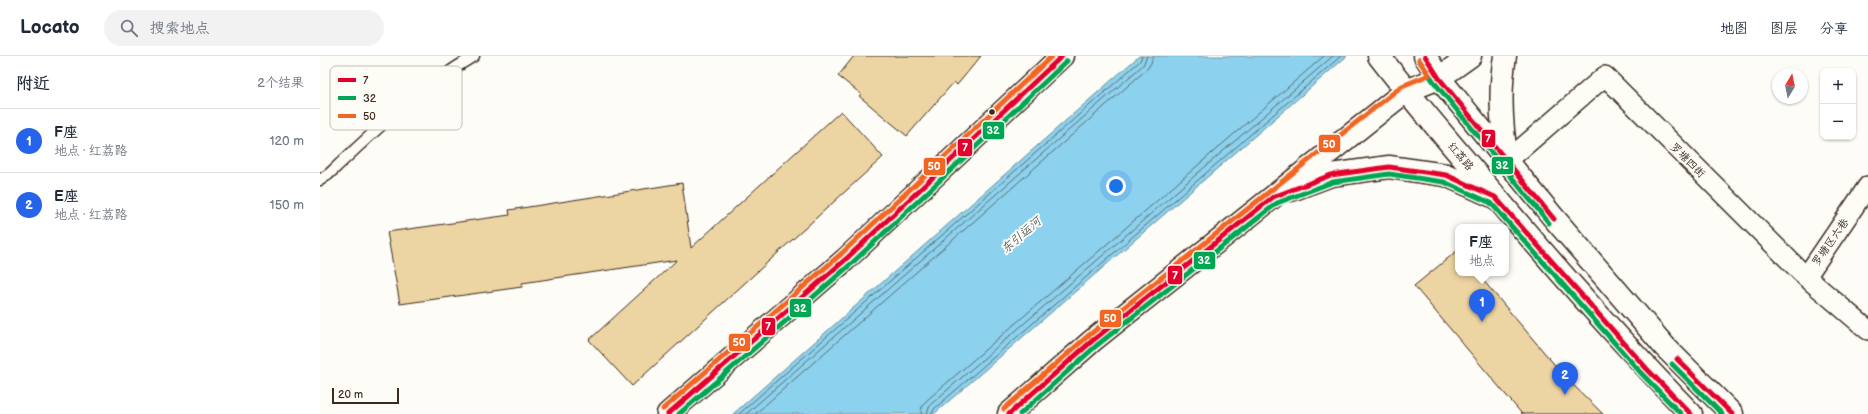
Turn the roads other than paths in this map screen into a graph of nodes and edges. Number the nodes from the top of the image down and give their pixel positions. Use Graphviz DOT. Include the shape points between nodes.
graph roads {
  1 [pos="474,56"];
  2 [pos="1062,56"];
  3 [pos="1379,56"];
  4 [pos="1470,56"];
  5 [pos="1505,56"];
  6 [pos="1427,57"];
  7 [pos="457,66"];
  8 [pos="1439,78"];
  9 [pos="1406,91"];
  10 [pos="375,130"];
  11 [pos="1508,161"];
  12 [pos="320,180"];
  13 [pos="1868,186"];
  14 [pos="1273,197"];
  15 [pos="1495,197"];
  16 [pos="1806,277"];
  17 [pos="1868,330"];
  18 [pos="668,414"];
  19 [pos="1009,414"];
  20 [pos="1691,414"];
  21 [pos="1732,414"];
  1 -- 7 [label="lane"];
  2 -- 18 [label="street" via="846,259"];
  3 -- 9 [label="street, 红荔路"];
  4 -- 8 [label="street"];
  5 -- 11 [label="street" via="1501,114"];
  6 -- 8 [label="street"];
  6 -- 9 [label="street"];
  8 -- 9 [label="street"];
  8 -- 11 [label="street"];
  9 -- 14 [label="street"];
  9 -- 15 [label="street, 红荔路"];
  10 -- 12 [label="lane"];
  11 -- 16 [label="street, 罗塘四街" via="1605,76"];
  11 -- 21 [label="street" via="1665,347"];
  13 -- 16 [label="street, 罗塘区六巷"];
  14 -- 15 [label="street" via="1331,175 1389,167 1446,175"];
  14 -- 19 [label="street" via="1092,341"];
  15 -- 20 [label="street, 红荔路" via="1647,369"];
  16 -- 17 [label="street, 罗塘四街"];
}
